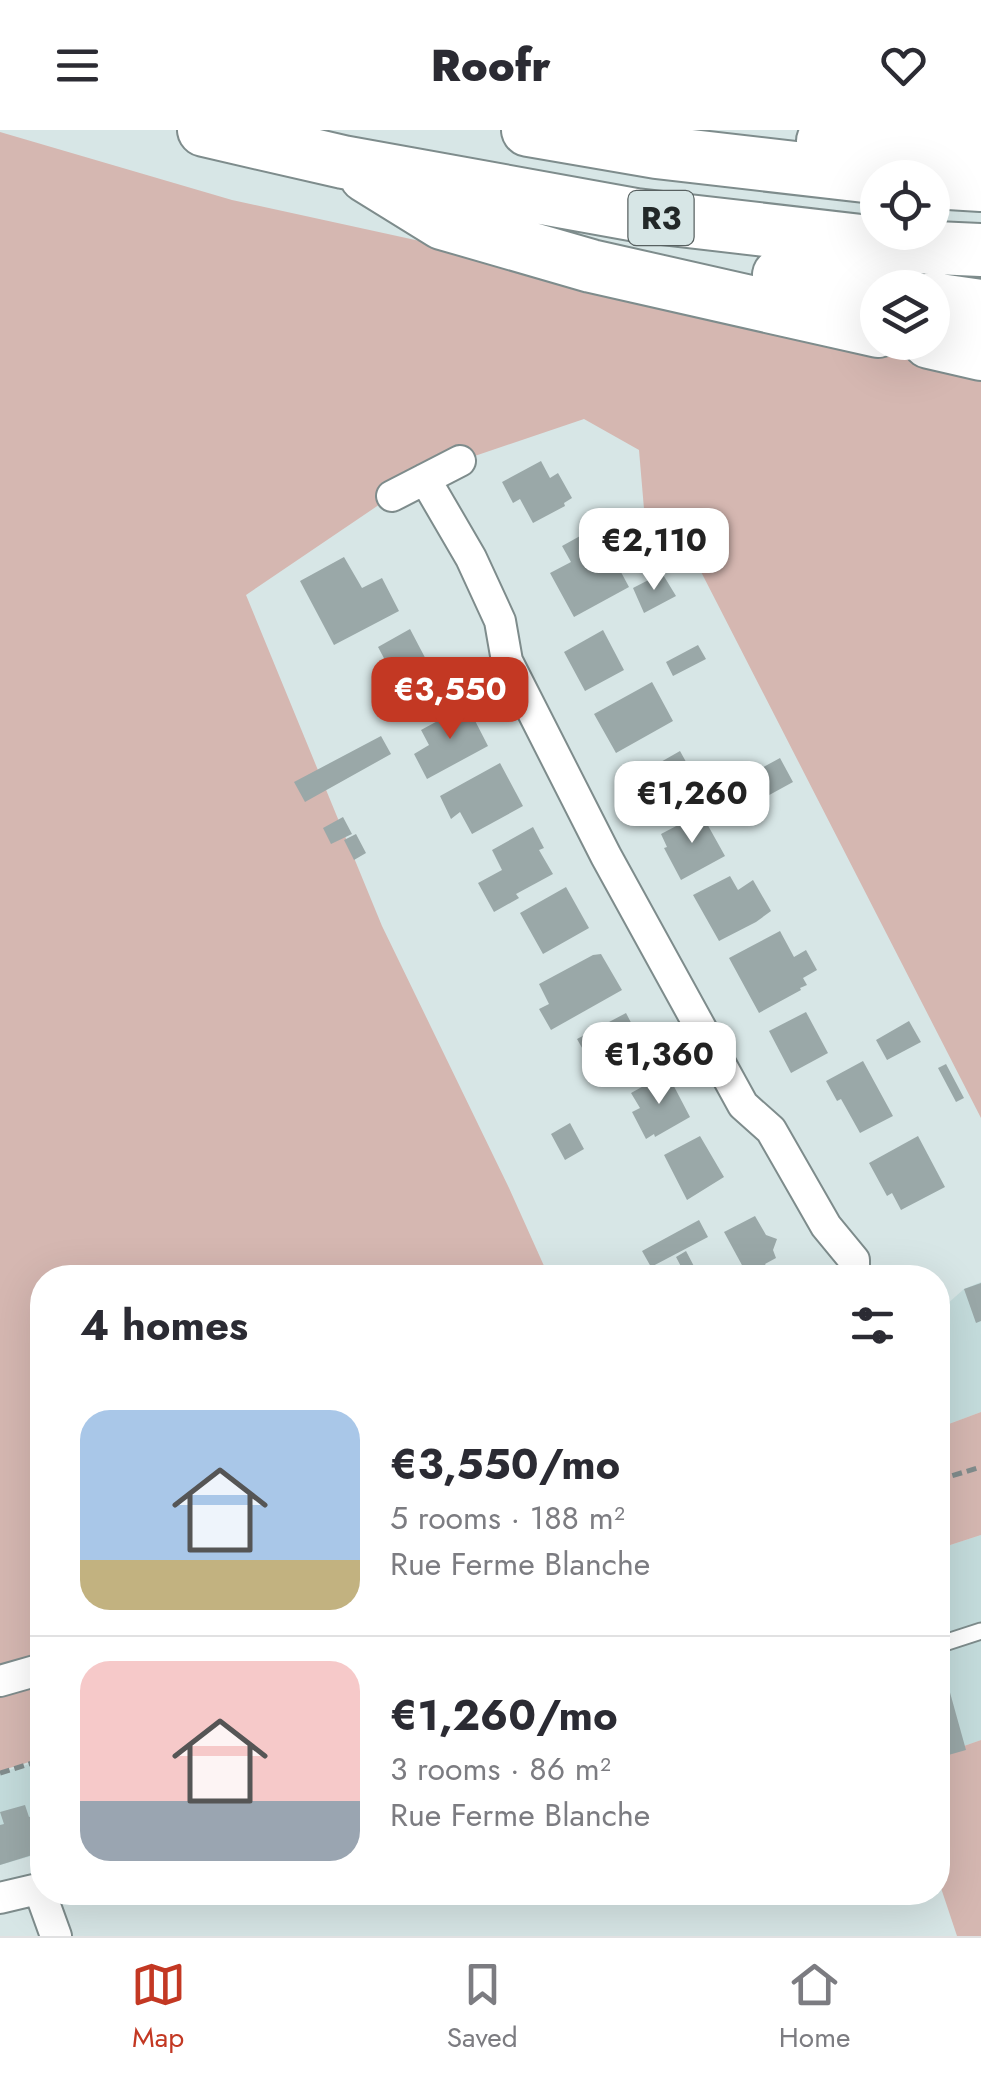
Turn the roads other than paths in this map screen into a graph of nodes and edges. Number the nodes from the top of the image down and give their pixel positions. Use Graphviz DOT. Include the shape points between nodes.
graph roads {
  1 [pos="204,130"];
  2 [pos="528,130"];
  3 [pos="981,141"];
  4 [pos="656,152"];
  5 [pos="343,162"];
  6 [pos="860,175"];
  7 [pos="950,183"];
  8 [pos="981,185"];
  9 [pos="442,224"];
  10 [pos="981,250"];
  11 [pos="860,288"];
  12 [pos="950,302"];
  13 [pos="981,306"];
  14 [pos="860,327"];
  15 [pos="950,347"];
  16 [pos="981,354"];
  17 [pos="460,461"];
  18 [pos="425,479"];
  19 [pos="392,496"];
  20 [pos="854,1265"];
  21 [pos="981,1632"];
  22 [pos="950,1641"];
  23 [pos="30,1672"];
  24 [pos="0,1680"];
  25 [pos="30,1891"];
  26 [pos="0,1898"];
  27 [pos="46,1905"];
  28 [pos="56,1936"];
  1 -- 5 [label="highway, R3"];
  2 -- 4 [label="highway, R3"];
  3 -- 4 [label="highway" via="841,142 739,134"];
  4 -- 6 [label="highway, R3"];
  5 -- 9 [label="highway"];
  5 -- 10 [label="highway, R3" via="636,215"];
  7 -- 8 [label="highway"];
  9 -- 11 [label="highway"];
  9 -- 14 [label="highway" via="591,266"];
  12 -- 13 [label="highway"];
  15 -- 16 [label="highway"];
  17 -- 18 [label="street"];
  18 -- 19 [label="street"];
  18 -- 20 [label="street" via="470,558 500,622 506,660 606,856 742,1104 771,1130"];
  21 -- 22 [label="lane"];
  23 -- 24 [label="street"];
  25 -- 26 [label="street"];
  27 -- 28 [label="street"];
}
